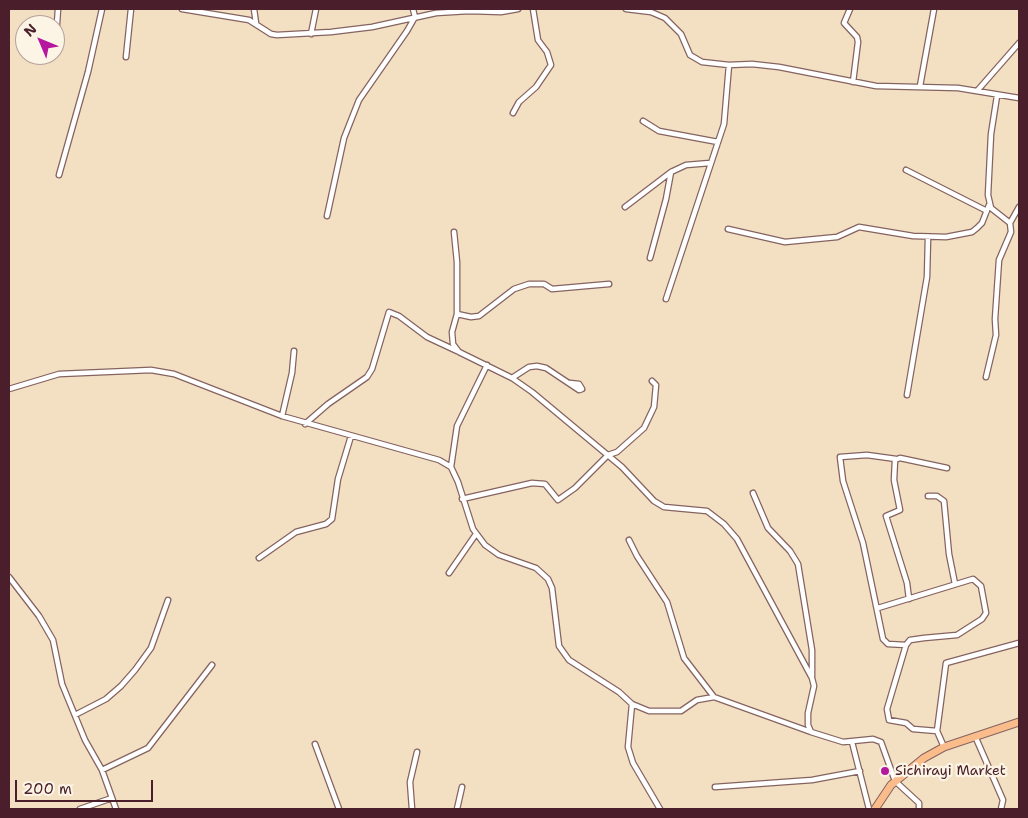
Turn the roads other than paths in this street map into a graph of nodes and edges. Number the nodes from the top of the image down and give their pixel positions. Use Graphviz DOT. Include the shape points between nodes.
graph roads {
  1 [pos="102,9"];
  2 [pos="131,9"];
  3 [pos="182,9"];
  4 [pos="254,9"];
  5 [pos="316,9"];
  6 [pos="413,9"];
  7 [pos="518,9"];
  8 [pos="533,9"];
  9 [pos="626,9"];
  10 [pos="850,9"];
  11 [pos="934,9"];
  12 [pos="435,11"];
  13 [pos="415,17"];
  14 [pos="256,23"];
  15 [pos="311,34"];
  16 [pos="1019,43"];
  17 [pos="126,57"];
  18 [pos="729,65"];
  19 [pos="853,82"];
  20 [pos="920,86"];
  21 [pos="976,91"];
  22 [pos="997,96"];
  23 [pos="1019,98"];
  24 [pos="513,113"];
  25 [pos="643,121"];
  26 [pos="718,142"];
  27 [pos="710,163"];
  28 [pos="906,170"];
  29 [pos="671,172"];
  30 [pos="59,175"];
  31 [pos="989,205"];
  32 [pos="625,207"];
  33 [pos="1019,207"];
  34 [pos="987,212"];
  35 [pos="327,216"];
  36 [pos="1010,223"];
  37 [pos="728,229"];
  38 [pos="454,232"];
  39 [pos="928,238"];
  40 [pos="650,258"];
  41 [pos="609,284"];
  42 [pos="666,299"];
  43 [pos="457,314"];
  44 [pos="294,351"];
  45 [pos="459,352"];
  46 [pos="487,365"];
  47 [pos="986,377"];
  48 [pos="512,378"];
  49 [pos="652,381"];
  50 [pos="570,383"];
  51 [pos="9,389"];
  52 [pos="907,395"];
  53 [pos="282,416"];
  54 [pos="305,424"];
  55 [pos="351,436"];
  56 [pos="608,455"];
  57 [pos="896,459"];
  58 [pos="451,467"];
  59 [pos="947,468"];
  60 [pos="753,493"];
  61 [pos="928,496"];
  62 [pos="462,499"];
  63 [pos="476,534"];
  64 [pos="629,540"];
  65 [pos="259,558"];
  66 [pos="449,573"];
  67 [pos="9,578"];
  68 [pos="955,584"];
  69 [pos="909,599"];
  70 [pos="168,600"];
  71 [pos="878,608"];
  72 [pos="1019,643"];
  73 [pos="906,645"];
  74 [pos="212,665"];
  75 [pos="812,678"];
  76 [pos="714,697"];
  77 [pos="632,704"];
  78 [pos="75,714"];
  79 [pos="1019,722"];
  80 [pos="937,731"];
  81 [pos="811,732"];
  82 [pos="975,736"];
  83 [pos="852,742"];
  84 [pos="315,744"];
  85 [pos="944,747"];
  86 [pos="417,752"];
  87 [pos="102,770"];
  88 [pos="860,771"];
  89 [pos="895,781"];
  90 [pos="462,787"];
  91 [pos="715,787"];
  92 [pos="112,798"];
  93 [pos="80,809"];
  94 [pos="116,809"];
  95 [pos="339,809"];
  96 [pos="412,809"];
  97 [pos="456,809"];
  98 [pos="660,809"];
  99 [pos="869,809"];
  100 [pos="875,809"];
  101 [pos="919,809"];
  102 [pos="1001,809"];
  1 -- 30 [label="street"];
  2 -- 17 [label="street"];
  3 -- 14 [label="street"];
  4 -- 14 [label="street"];
  5 -- 15 [label="street"];
  6 -- 13 [label="street"];
  7 -- 12 [label="street" via="501,12"];
  8 -- 24 [label="street" via="538,40 551,65"];
  9 -- 18 [label="street" via="651,12 670,22 694,58"];
  10 -- 19 [label="street" via="844,23 857,36 858,42"];
  11 -- 20 [label="street"];
  12 -- 13 [label="street"];
  13 -- 15 [label="street" via="372,27"];
  13 -- 35 [label="street" via="359,100 344,138"];
  14 -- 15 [label="street" via="272,34"];
  16 -- 21 [label="street"];
  18 -- 19 [label="street" via="779,67"];
  18 -- 26 [label="street" via="725,117"];
  19 -- 20 [label="street" via="876,86"];
  20 -- 21 [label="street"];
  21 -- 22 [label="street"];
  22 -- 23 [label="street"];
  22 -- 31 [label="street" via="991,134"];
  25 -- 26 [label="street" via="659,131"];
  26 -- 27 [label="street"];
  27 -- 29 [label="street" via="686,165"];
  27 -- 42 [label="street"];
  28 -- 34 [label="street"];
  29 -- 32 [label="street"];
  29 -- 40 [label="street"];
  31 -- 34 [label="street"];
  31 -- 36 [label="street"];
  33 -- 36 [label="street"];
  34 -- 39 [label="street" via="982,223 972,232"];
  36 -- 47 [label="street" via="1011,232 999,260 996,335"];
  37 -- 39 [label="street" via="785,242 838,236 860,227"];
  38 -- 43 [label="street" via="458,262"];
  39 -- 52 [label="street" via="927,277"];
  41 -- 43 [label="street" via="552,289 544,284 528,284 514,289 479,316"];
  43 -- 45 [label="street" via="452,332 453,344"];
  44 -- 53 [label="street"];
  45 -- 46 [label="street"];
  45 -- 54 [label="street" via="389,312 372,369"];
  46 -- 48 [label="street"];
  46 -- 58 [label="street" via="457,426"];
  48 -- 50 [label="street" via="537,366"];
  48 -- 56 [label="street"];
  49 -- 56 [label="street" via="656,385 654,407 644,428 617,452"];
  51 -- 53 [label="street" via="59,374 151,370 174,374"];
  53 -- 54 [label="street"];
  54 -- 55 [label="street"];
  55 -- 58 [label="street" via="439,460"];
  55 -- 65 [label="street" via="338,479 332,519 326,524 296,532"];
  56 -- 62 [label="street" via="558,500 545,484"];
  56 -- 75 [label="street" via="654,501 664,507 707,511 737,539"];
  57 -- 59 [label="street"];
  57 -- 69 [label="street" via="894,480 900,510 886,516 907,582"];
  57 -- 71 [label="street" via="867,455 840,457 843,481 863,543"];
  58 -- 62 [label="street"];
  60 -- 75 [label="street" via="768,528 798,564 812,650"];
  61 -- 68 [label="street" via="937,496 944,501"];
  62 -- 63 [label="street"];
  63 -- 66 [label="street"];
  63 -- 77 [label="street" via="499,555 543,572 552,588 556,632 562,654"];
  64 -- 76 [label="street" via="667,602 684,658"];
  67 -- 78 [label="street" via="53,640 62,684"];
  68 -- 69 [label="street"];
  68 -- 73 [label="street" via="978,582 986,613 984,617 957,635 910,640"];
  69 -- 71 [label="street"];
  70 -- 78 [label="street" via="150,648 135,670 106,699"];
  71 -- 73 [label="street" via="885,643"];
  72 -- 80 [label="street" via="946,663"];
  73 -- 80 [label="street" via="887,709 889,720 906,723 914,729"];
  74 -- 87 [label="street" via="149,747"];
  75 -- 81 [label="street" via="814,686 808,714"];
  76 -- 77 [label="street" via="697,700 681,711 671,713 649,711"];
  76 -- 81 [label="street"];
  77 -- 98 [label="street" via="628,747"];
  78 -- 87 [label="street" via="90,753"];
  79 -- 82 [label="main road"];
  80 -- 85 [label="street"];
  81 -- 83 [label="street"];
  82 -- 85 [label="main road"];
  82 -- 102 [label="street" via="1003,800"];
  83 -- 88 [label="street"];
  83 -- 89 [label="street" via="873,739 881,742"];
  84 -- 95 [label="street"];
  85 -- 89 [label="main road" via="914,764"];
  86 -- 96 [label="street" via="410,782"];
  87 -- 92 [label="street"];
  88 -- 91 [label="street" via="812,780"];
  88 -- 99 [label="street"];
  89 -- 100 [label="main road"];
  89 -- 101 [label="street" via="919,803"];
  90 -- 97 [label="street"];
  92 -- 93 [label="street"];
  92 -- 94 [label="street"];
}
